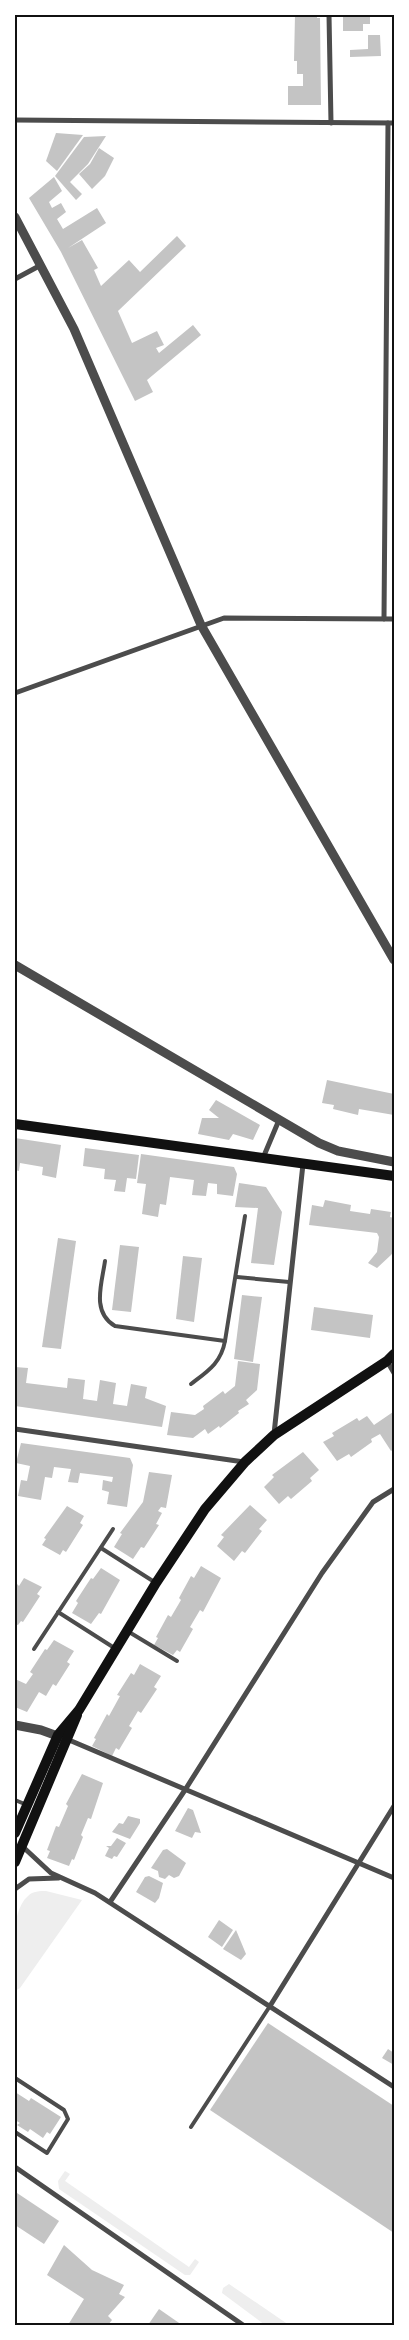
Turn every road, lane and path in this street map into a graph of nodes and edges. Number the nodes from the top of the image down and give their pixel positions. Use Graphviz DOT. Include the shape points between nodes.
graph roads {
  1 [pos="329,15"];
  2 [pos="15,120"];
  3 [pos="330,123"];
  4 [pos="391,123"];
  5 [pos="15,217"];
  6 [pos="41,264"];
  7 [pos="15,279"];
  8 [pos="384,619"];
  9 [pos="394,619"];
  10 [pos="201,625"];
  11 [pos="15,693"];
  12 [pos="394,960"];
  13 [pos="15,965"];
  14 [pos="279,1120"];
  15 [pos="15,1124"];
  16 [pos="263,1158"];
  17 [pos="394,1162"];
  18 [pos="303,1164"];
  19 [pos="394,1176"];
  20 [pos="245,1216"];
  21 [pos="105,1261"];
  22 [pos="237,1277"];
  23 [pos="289,1282"];
  24 [pos="226,1342"];
  25 [pos="392,1358"];
  26 [pos="394,1374"];
  27 [pos="191,1384"];
  28 [pos="15,1429"];
  29 [pos="274,1435"];
  30 [pos="245,1462"];
  31 [pos="394,1489"];
  32 [pos="114,1529"];
  33 [pos="101,1548"];
  34 [pos="156,1583"];
  35 [pos="58,1612"];
  36 [pos="127,1631"];
  37 [pos="34,1649"];
  38 [pos="116,1649"];
  39 [pos="176,1661"];
  40 [pos="79,1710"];
  41 [pos="15,1725"];
  42 [pos="58,1735"];
  43 [pos="68,1740"];
  44 [pos="185,1790"];
  45 [pos="15,1800"];
  46 [pos="27,1805"];
  47 [pos="394,1806"];
  48 [pos="15,1833"];
  49 [pos="22,1845"];
  50 [pos="15,1862"];
  51 [pos="358,1863"];
  52 [pos="61,1878"];
  53 [pos="394,1878"];
  54 [pos="15,1889"];
  55 [pos="110,1902"];
  56 [pos="270,2006"];
  57 [pos="15,2078"];
  58 [pos="394,2087"];
  59 [pos="191,2127"];
  60 [pos="15,2132"];
  61 [pos="15,2167"];
  62 [pos="243,2325"];
  1 -- 3 [label="street"];
  2 -- 3 [label="street"];
  3 -- 4 [label="street"];
  4 -- 8 [label="street"];
  5 -- 6 [label="street"];
  6 -- 7 [label="street"];
  6 -- 10 [label="street" via="74,329"];
  8 -- 9 [label="street"];
  8 -- 10 [label="street" via="232,618"];
  10 -- 11 [label="street"];
  10 -- 12 [label="street"];
  13 -- 14 [label="street"];
  14 -- 16 [label="street"];
  14 -- 17 [label="street" via="328,1148"];
  15 -- 16 [label="main road"];
  16 -- 18 [label="main road"];
  18 -- 19 [label="main road"];
  18 -- 23 [label="street"];
  20 -- 22 [label="lane"];
  21 -- 24 [label="lane" via="99,1300 100,1309 109,1323"];
  22 -- 23 [label="lane"];
  22 -- 24 [label="lane"];
  23 -- 29 [label="street"];
  24 -- 27 [label="lane" via="219,1361"];
  25 -- 26 [label="street"];
  25 -- 29 [label="main road"];
  28 -- 30 [label="street"];
  29 -- 30 [label="main road"];
  30 -- 34 [label="main road" via="189,1530"];
  31 -- 44 [label="street" via="373,1502 322,1573"];
  32 -- 33 [label="lane"];
  33 -- 34 [label="lane"];
  33 -- 35 [label="lane"];
  34 -- 36 [label="main road"];
  35 -- 37 [label="lane"];
  35 -- 38 [label="lane"];
  36 -- 38 [label="main road"];
  36 -- 39 [label="lane"];
  38 -- 40 [label="main road"];
  40 -- 42 [label="main road"];
  40 -- 43 [label="main road"];
  41 -- 42 [label="street"];
  42 -- 43 [label="street"];
  42 -- 46 [label="main road"];
  43 -- 44 [label="street"];
  43 -- 49 [label="main road"];
  44 -- 51 [label="street"];
  44 -- 55 [label="street"];
  45 -- 46 [label="lane"];
  46 -- 48 [label="main road"];
  47 -- 51 [label="street"];
  49 -- 50 [label="main road"];
  49 -- 52 [label="street"];
  51 -- 53 [label="street"];
  51 -- 56 [label="street"];
  52 -- 54 [label="street" via="29,1879"];
  52 -- 55 [label="street"];
  55 -- 56 [label="street"];
  56 -- 58 [label="street"];
  56 -- 59 [label="lane"];
  57 -- 60 [label="lane" via="64,2110 68,2119 47,2153"];
  61 -- 62 [label="street"];
}
